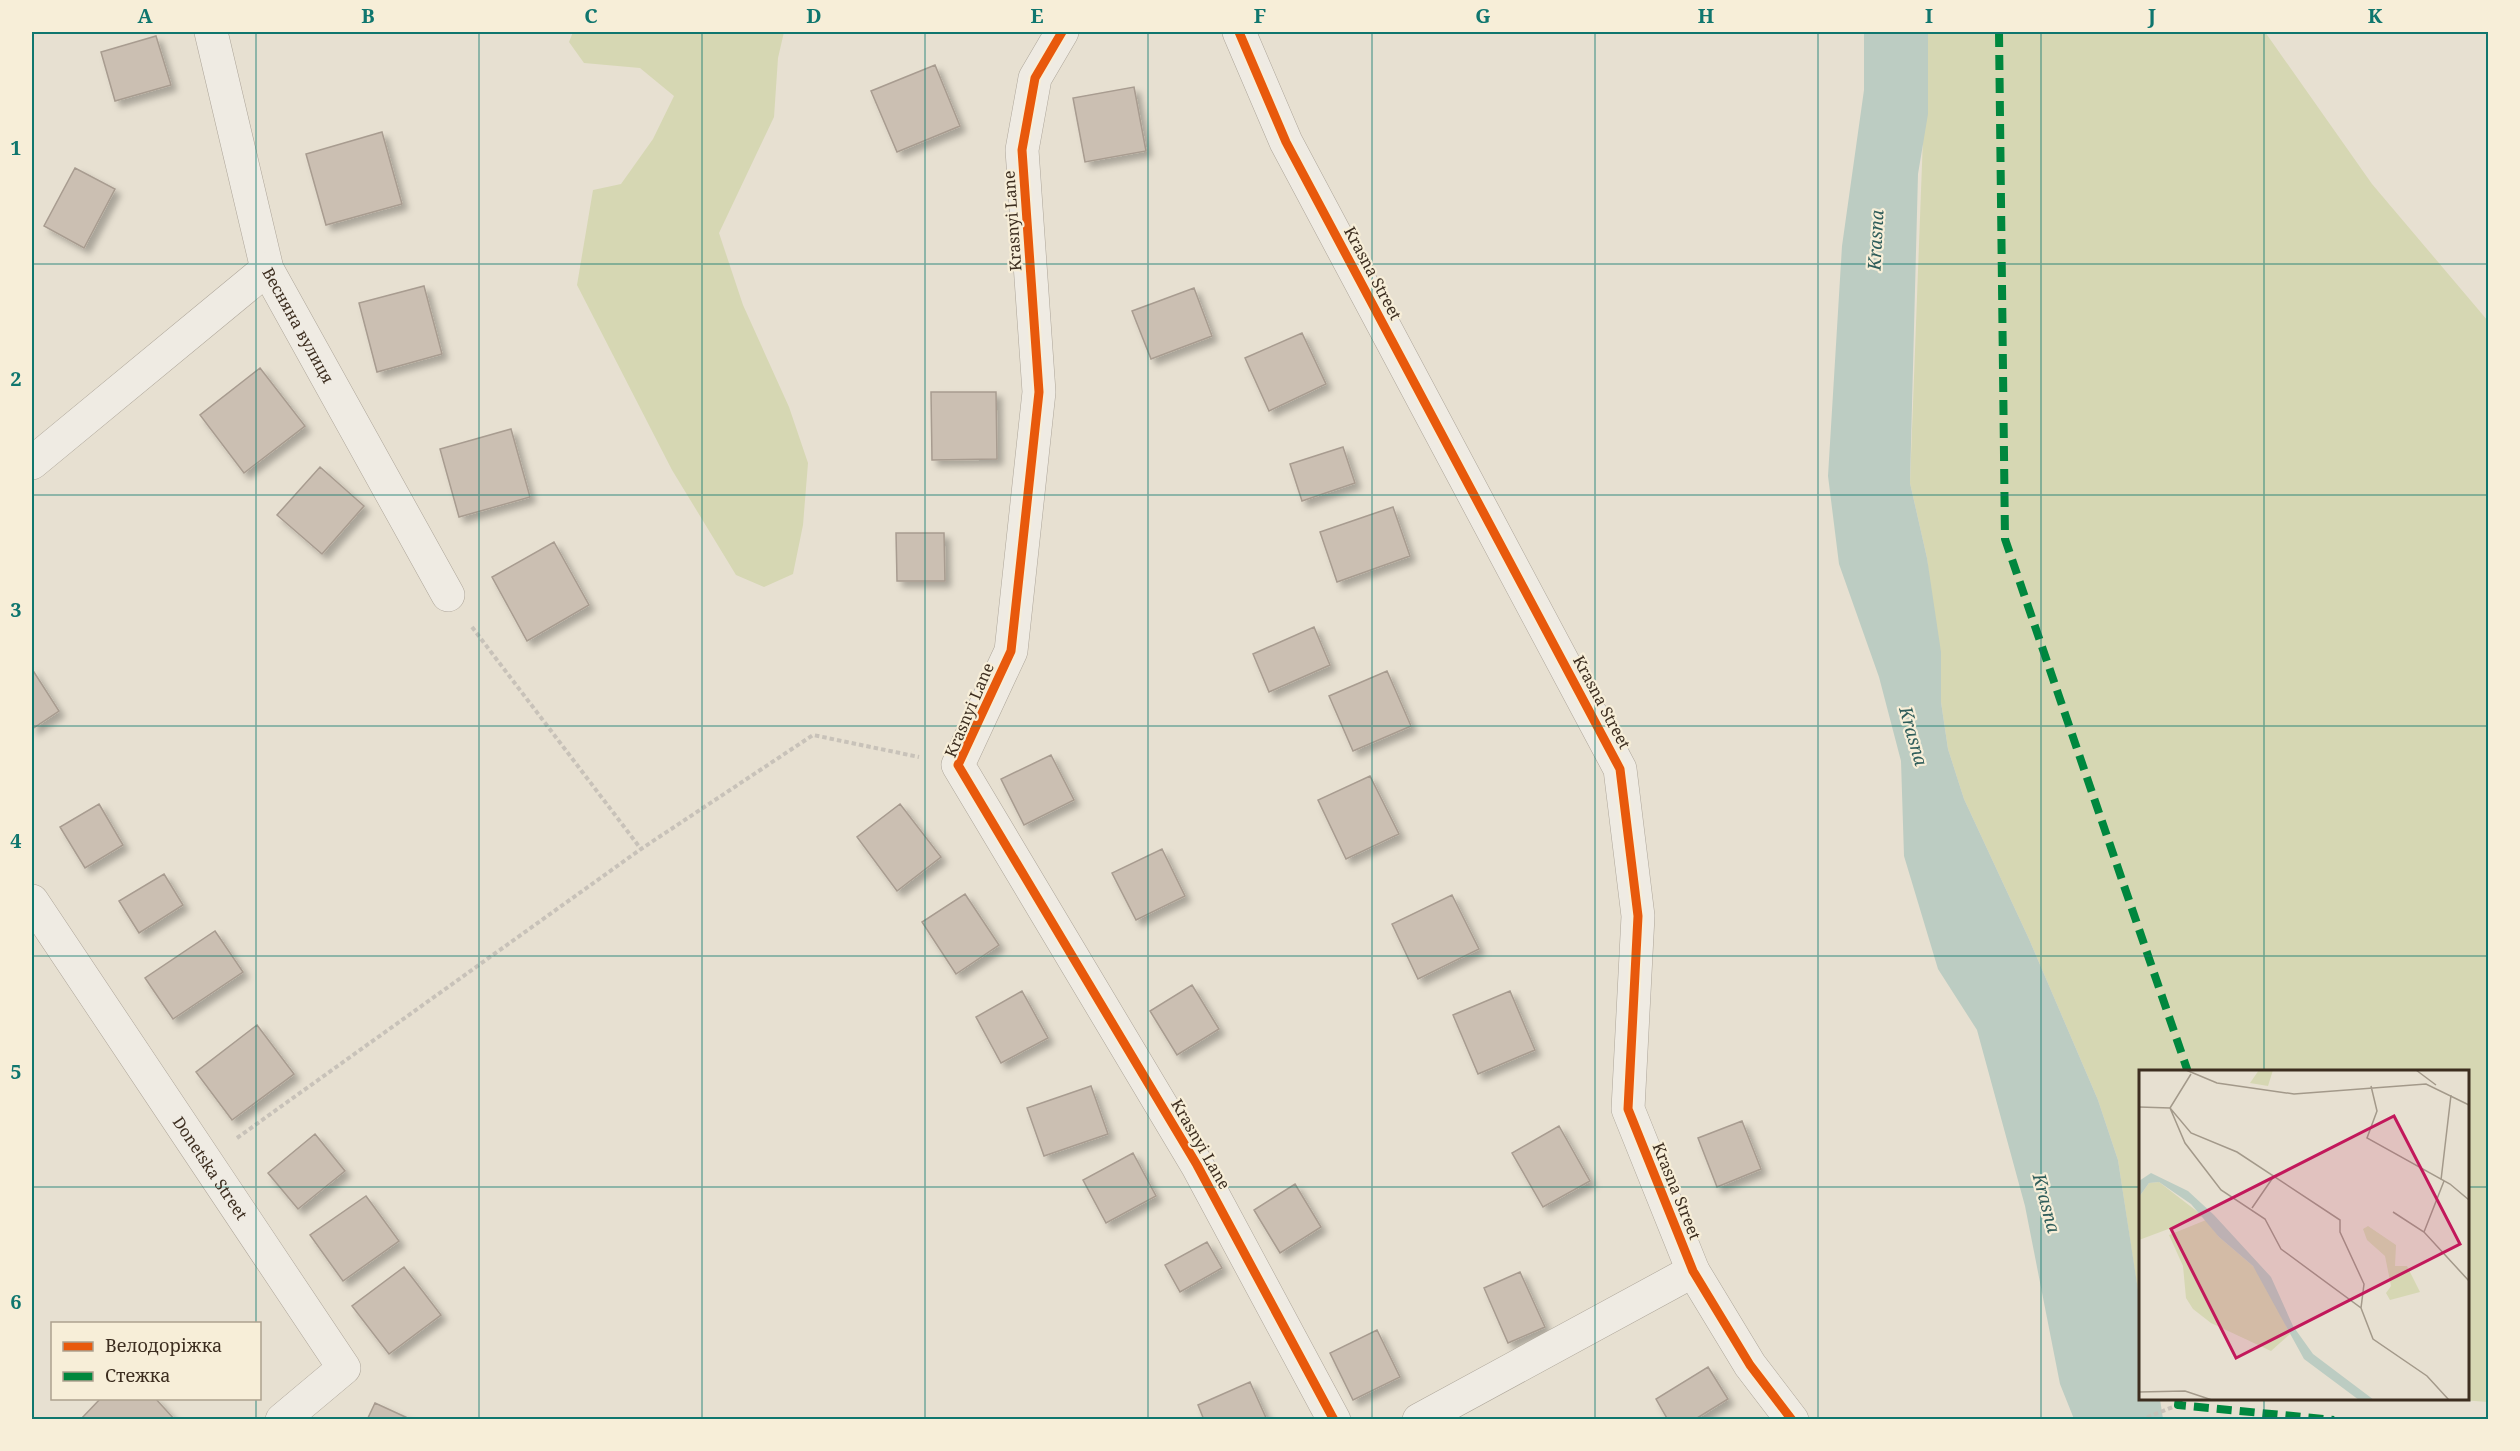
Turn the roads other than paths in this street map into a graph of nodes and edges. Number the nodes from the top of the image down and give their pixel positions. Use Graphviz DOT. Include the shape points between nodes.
graph roads {
  1 [pos="211,32"];
  2 [pos="1062,32"];
  3 [pos="1239,32"];
  4 [pos="267,269"];
  5 [pos="32,463"];
  6 [pos="448,595"];
  7 [pos="32,902"];
  8 [pos="1693,1271"];
  9 [pos="282,1419"];
  10 [pos="1334,1419"];
  11 [pos="1419,1419"];
  12 [pos="1792,1419"];
  1 -- 4 [label="street, Весняна вулиця"];
  2 -- 10 [label="street, Krasnyi Lane" via="1035,78 1022,150 1039,392 1011,651 958,765 1197,1165"];
  3 -- 8 [label="street, Krasna Street" via="1286,142 1620,769 1638,916 1628,1109"];
  4 -- 5 [label="street"];
  4 -- 6 [label="street, Весняна вулиця"];
  7 -- 9 [label="street, Donetska Street" via="345,1368"];
  8 -- 11 [label="street"];
  8 -- 12 [label="street, Krasna Street" via="1750,1365"];
}
